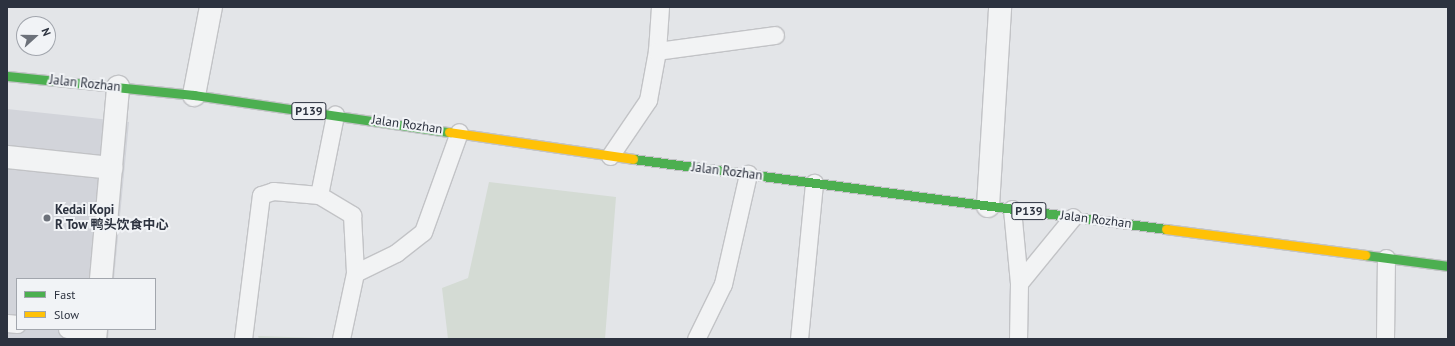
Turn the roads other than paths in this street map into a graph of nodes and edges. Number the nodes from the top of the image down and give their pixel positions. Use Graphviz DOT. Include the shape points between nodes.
graph roads {
  1 [pos="210,7"];
  2 [pos="660,7"];
  3 [pos="1000,7"];
  4 [pos="775,35"];
  5 [pos="657,51"];
  6 [pos="7,76"];
  7 [pos="118,87"];
  8 [pos="194,95"];
  9 [pos="335,115"];
  10 [pos="459,132"];
  11 [pos="610,156"];
  12 [pos="7,157"];
  13 [pos="111,168"];
  14 [pos="748,174"];
  15 [pos="814,183"];
  16 [pos="319,195"];
  17 [pos="988,206"];
  18 [pos="1012,209"];
  19 [pos="1073,217"];
  20 [pos="1386,258"];
  21 [pos="1448,266"];
  22 [pos="355,273"];
  23 [pos="101,278"];
  24 [pos="1019,283"];
  25 [pos="74,330"];
  26 [pos="96,333"];
  27 [pos="243,339"];
  28 [pos="341,339"];
  29 [pos="696,339"];
  30 [pos="799,339"];
  31 [pos="1018,339"];
  32 [pos="1385,339"];
  1 -- 8 [label="street"];
  2 -- 5 [label="lane"];
  3 -- 17 [label="street"];
  4 -- 5 [label="lane"];
  5 -- 11 [label="lane" via="648,100"];
  6 -- 7 [label="main road, Jalan Rozhan / P139"];
  7 -- 8 [label="main road, Jalan Rozhan / P139"];
  7 -- 13 [label="street"];
  8 -- 9 [label="main road, Jalan Rozhan / P139"];
  9 -- 10 [label="main road, Jalan Rozhan / P139"];
  9 -- 16 [label="lane"];
  10 -- 11 [label="main road, Jalan Rozhan / P139"];
  10 -- 22 [label="lane" via="423,232 396,253"];
  11 -- 14 [label="main road, Jalan Rozhan / P139"];
  12 -- 13 [label="street"];
  13 -- 23 [label="street"];
  14 -- 15 [label="main road, Jalan Rozhan / P139"];
  14 -- 29 [label="lane" via="723,284"];
  15 -- 17 [label="main road, Jalan Rozhan / P139"];
  15 -- 30 [label="lane"];
  16 -- 22 [label="lane" via="352,215"];
  16 -- 27 [label="lane" via="273,190 261,194"];
  17 -- 18 [label="main road, Jalan Rozhan / P139"];
  18 -- 19 [label="main road, Jalan Rozhan / P139"];
  18 -- 24 [label="lane"];
  19 -- 20 [label="main road, Jalan Rozhan / P139"];
  19 -- 24 [label="lane"];
  20 -- 21 [label="main road, Jalan Rozhan / P139"];
  20 -- 32 [label="lane"];
  22 -- 28 [label="lane"];
  24 -- 31 [label="lane"];
  25 -- 26 [label="lane"];
}
